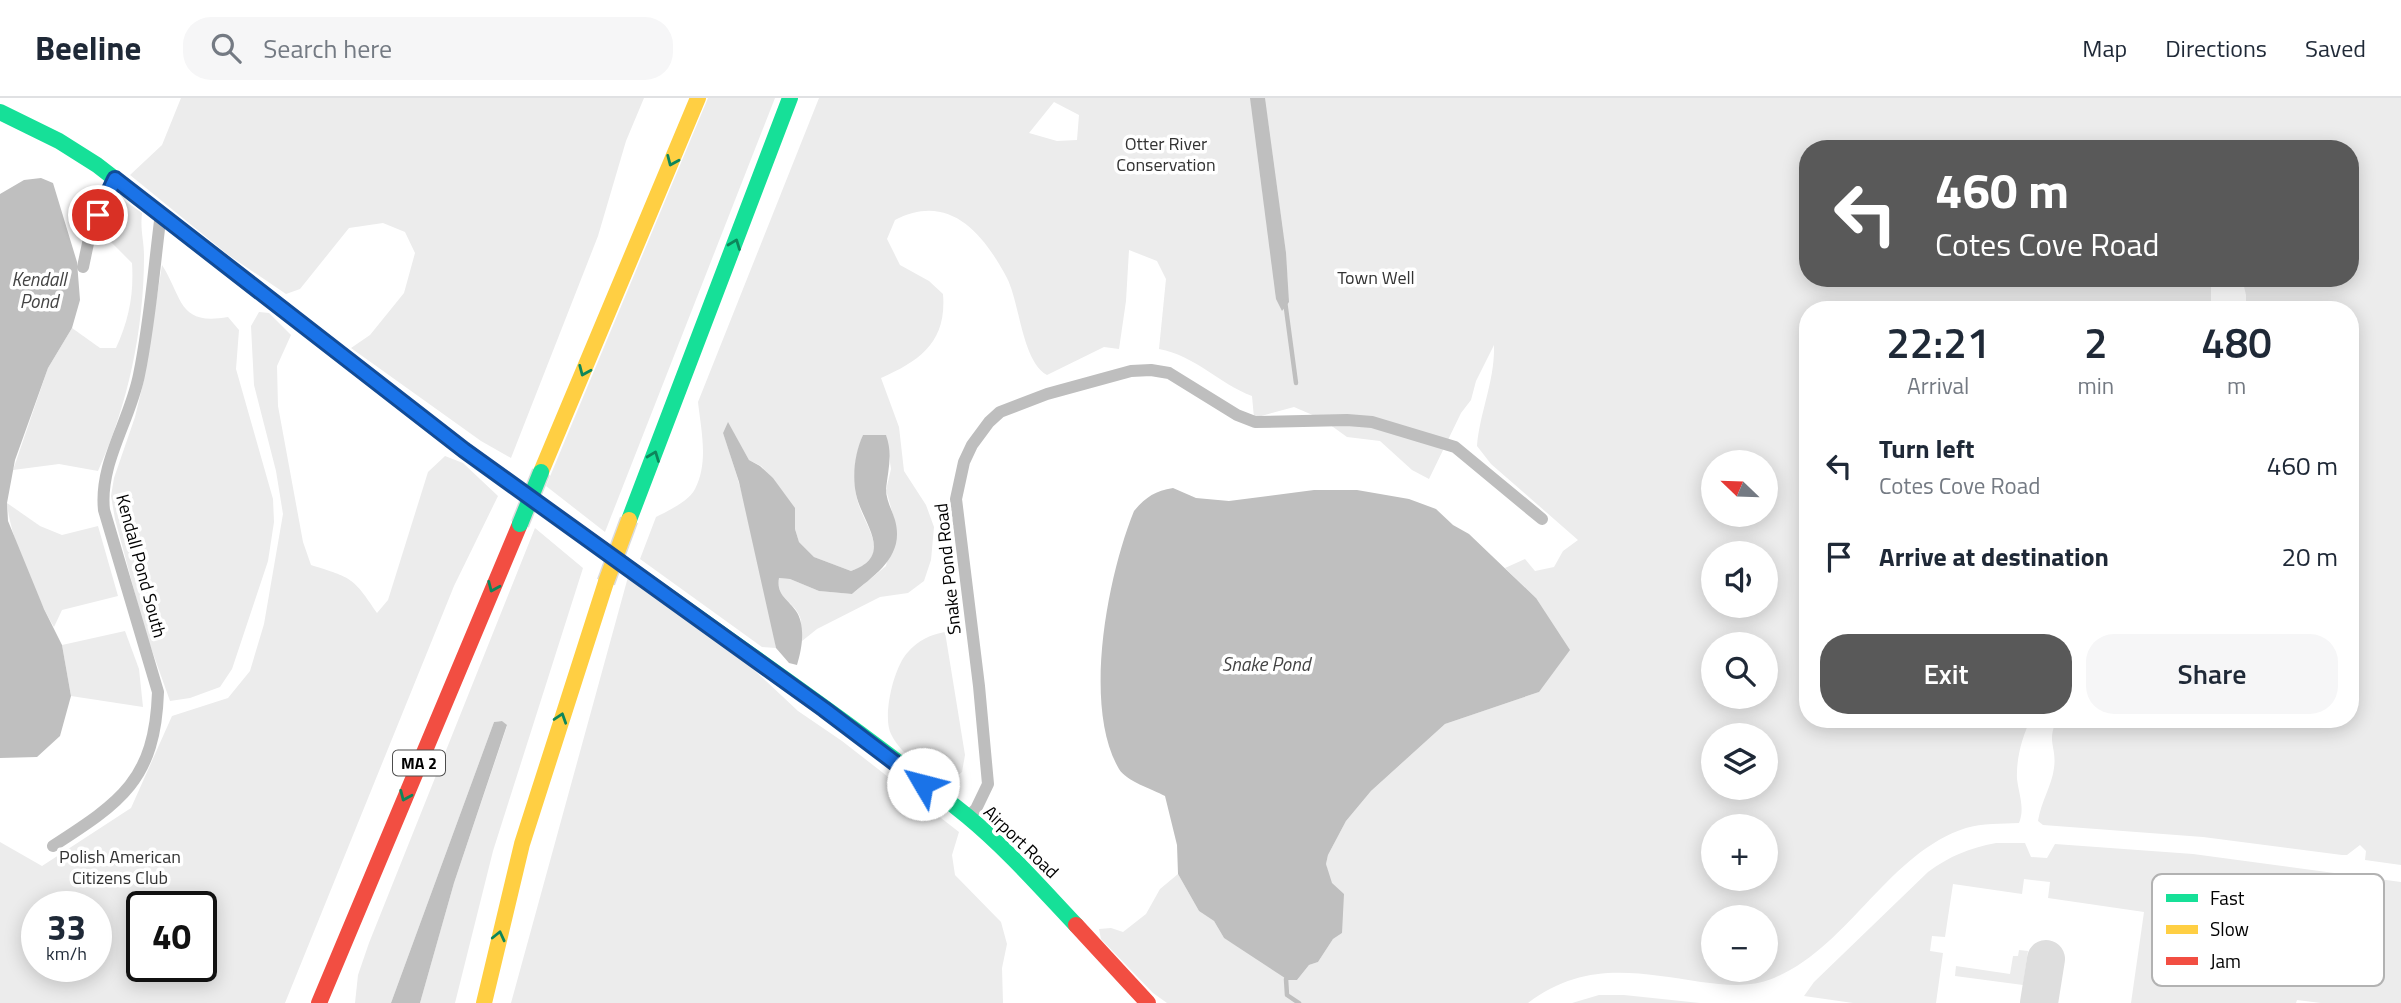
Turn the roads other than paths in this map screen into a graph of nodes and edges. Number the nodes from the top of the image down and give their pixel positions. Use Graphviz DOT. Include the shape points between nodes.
graph roads {
  1 [pos="698,98"];
  2 [pos="790,98"];
  3 [pos="0,111"];
  4 [pos="115,179"];
  5 [pos="161,213"];
  6 [pos="83,267"];
  7 [pos="1542,519"];
  8 [pos="968,817"];
  9 [pos="53,846"];
  10 [pos="319,1003"];
  11 [pos="484,1003"];
  12 [pos="1149,1003"];
  1 -- 10 [label="main road, MA 2, one-way, bridge"];
  11 -- 2 [label="main road, one-way, bridge" via="522,844 606,582"];
  3 -- 4 [label="main road, Airport Road" via="60,141"];
  4 -- 5 [label="main road, Airport Road"];
  4 -- 6 [label="street" via="91,229"];
  5 -- 8 [label="main road, Airport Road" via="464,450"];
  5 -- 9 [label="street, Kendall Pond South" via="139,373 102,494 158,692 157,714 148,757 130,788 105,812"];
  7 -- 8 [label="street, Snake Pond Road" via="1455,447 1372,422 1255,422 1169,373 1131,371 1000,412 972,445 956,499 988,784"];
  8 -- 12 [label="main road, Airport Road" via="1013,858"];
}
